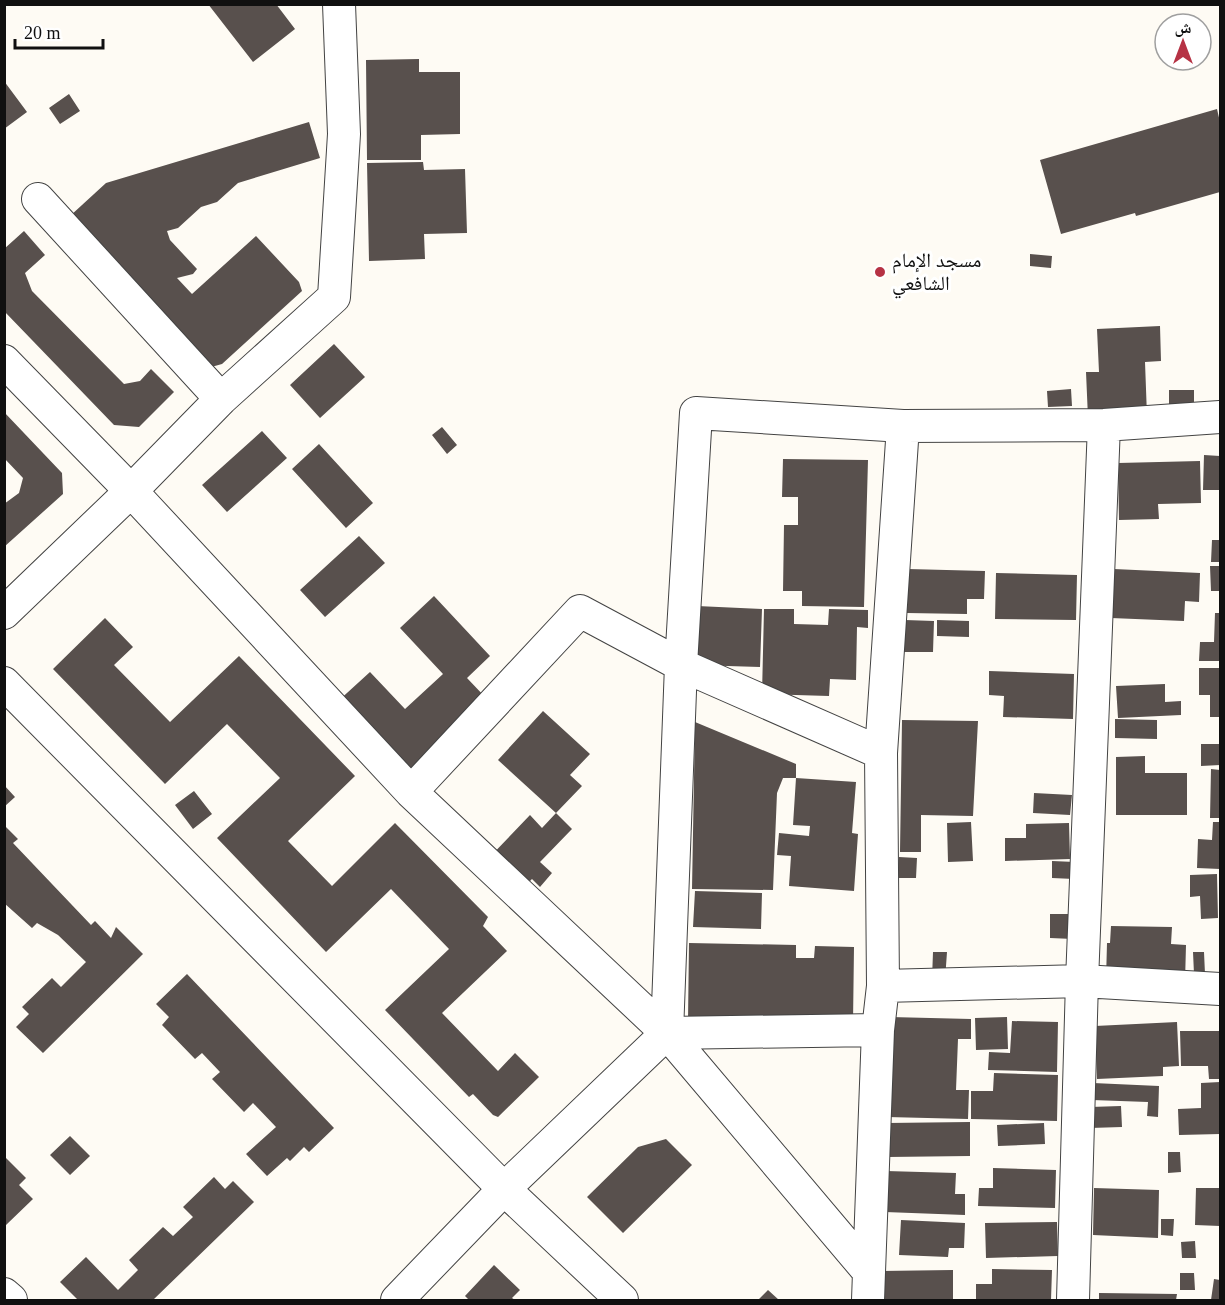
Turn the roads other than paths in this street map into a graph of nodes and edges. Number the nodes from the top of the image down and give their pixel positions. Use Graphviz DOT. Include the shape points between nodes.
graph roads {
  1 [pos="339,4"];
  2 [pos="38,199"];
  3 [pos="4,361"];
  4 [pos="221,399"];
  5 [pos="1221,417"];
  6 [pos="1104,424"];
  7 [pos="903,426"];
  8 [pos="131,492"];
  9 [pos="4,613"];
  10 [pos="681,665"];
  11 [pos="4,683"];
  12 [pos="881,753"];
  13 [pos="411,792"];
  14 [pos="1082,981"];
  15 [pos="884,986"];
  16 [pos="1221,989"];
  17 [pos="878,1030"];
  18 [pos="667,1033"];
  19 [pos="504,1189"];
  20 [pos="868,1286"];
  21 [pos="4,1294"];
  22 [pos="10,1300"];
  23 [pos="397,1300"];
  24 [pos="622,1300"];
  25 [pos="1073,1300"];
  1 -- 4 [label="street" via="344,134 334,297"];
  2 -- 4 [label="street"];
  3 -- 8 [label="street"];
  4 -- 8 [label="street"];
  5 -- 6 [label="street"];
  6 -- 7 [label="street"];
  6 -- 14 [label="street"];
  7 -- 10 [label="street" via="696,413"];
  7 -- 12 [label="street"];
  8 -- 9 [label="street"];
  8 -- 13 [label="street"];
  10 -- 12 [label="street"];
  10 -- 13 [label="street" via="580,611"];
  10 -- 18 [label="street"];
  11 -- 19 [label="street"];
  12 -- 15 [label="street"];
  13 -- 18 [label="street"];
  14 -- 15 [label="street"];
  14 -- 16 [label="street"];
  14 -- 25 [label="street"];
  15 -- 17 [label="street"];
  17 -- 18 [label="street"];
  17 -- 20 [label="street"];
  18 -- 19 [label="street"];
  18 -- 20 [label="street"];
  19 -- 23 [label="street"];
  19 -- 24 [label="street"];
  21 -- 22 [label="street"];
}
